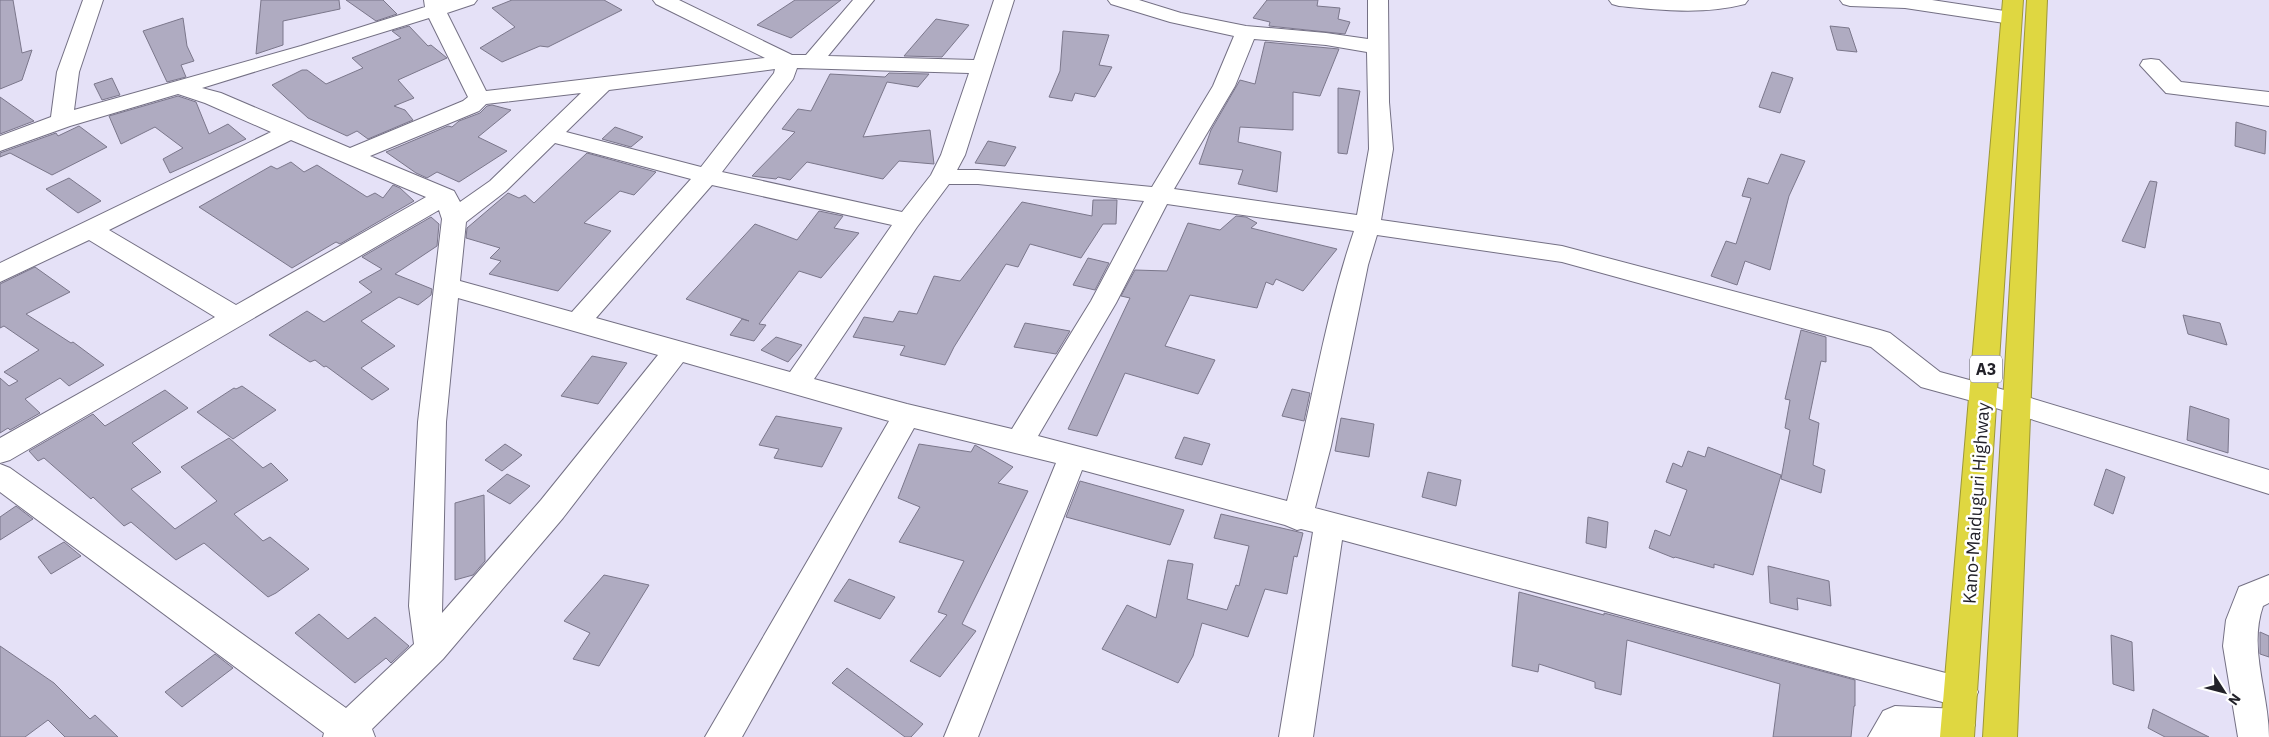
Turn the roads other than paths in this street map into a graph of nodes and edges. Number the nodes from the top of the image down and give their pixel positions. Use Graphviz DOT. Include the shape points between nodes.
graph roads {
  1 [pos="93,0"];
  2 [pos="467,0"];
  3 [pos="663,0"];
  4 [pos="864,0"];
  5 [pos="1004,0"];
  6 [pos="1118,0"];
  7 [pos="1378,0"];
  8 [pos="1619,0"];
  9 [pos="1738,0"];
  10 [pos="1850,0"];
  11 [pos="2037,0"];
  12 [pos="435,5"];
  13 [pos="2012,9"];
  14 [pos="1246,32"];
  15 [pos="1379,47"];
  16 [pos="813,60"];
  17 [pos="788,61"];
  18 [pos="2150,64"];
  19 [pos="982,67"];
  20 [pos="602,85"];
  21 [pos="180,88"];
  22 [pos="480,98"];
  23 [pos="2269,99"];
  24 [pos="62,121"];
  25 [pos="290,132"];
  26 [pos="550,135"];
  27 [pos="0,144"];
  28 [pos="351,156"];
  29 [pos="707,176"];
  30 [pos="942,177"];
  31 [pos="1159,195"];
  32 [pos="450,208"];
  33 [pos="908,221"];
  34 [pos="1368,225"];
  35 [pos="90,229"];
  36 [pos="0,273"];
  37 [pos="447,286"];
  38 [pos="234,316"];
  39 [pos="577,323"];
  40 [pos="676,351"];
  41 [pos="796,384"];
  42 [pos="1984,394"];
  43 [pos="2017,404"];
  44 [pos="907,415"];
  45 [pos="1018,442"];
  46 [pos="0,452"];
  47 [pos="1073,457"];
  48 [pos="0,476"];
  49 [pos="2269,482"];
  50 [pos="1297,518"];
  51 [pos="1329,526"];
  52 [pos="2269,589"];
  53 [pos="431,649"];
  54 [pos="1961,692"];
  55 [pos="1958,731"];
  56 [pos="349,735"];
  57 [pos="722,737"];
  58 [pos="961,737"];
  59 [pos="1296,737"];
  60 [pos="1885,737"];
  61 [pos="2000,737"];
  62 [pos="2255,737"];
  1 -- 24 [label="street" via="68,72"];
  2 -- 12 [label="street"];
  3 -- 17 [label="street"];
  4 -- 16 [label="street"];
  5 -- 19 [label="street"];
  6 -- 14 [label="street" via="1177,18"];
  7 -- 15 [label="street"];
  8 -- 9 [label="street" via="1695,6"];
  10 -- 13 [label="street"];
  11 -- 43 [label="highway, Kano-Maiduguri Highway / A3"];
  12 -- 21 [label="street"];
  12 -- 22 [label="street"];
  13 -- 42 [label="highway, Kano-Maiduguri Highway / A3"];
  14 -- 15 [label="street"];
  14 -- 31 [label="street" via="1224,86"];
  15 -- 34 [label="street" via="1381,149"];
  16 -- 17 [label="street"];
  16 -- 19 [label="street"];
  17 -- 20 [label="street"];
  17 -- 29 [label="street" via="785,74"];
  18 -- 23 [label="street" via="2174,88"];
  19 -- 30 [label="street" via="953,155"];
  20 -- 22 [label="street"];
  20 -- 26 [label="street"];
  21 -- 24 [label="street"];
  21 -- 25 [label="street" via="213,98"];
  22 -- 28 [label="street" via="471,106"];
  24 -- 27 [label="street"];
  25 -- 28 [label="street"];
  25 -- 35 [label="street"];
  26 -- 29 [label="street"];
  26 -- 32 [label="street" via="498,186"];
  28 -- 32 [label="street"];
  29 -- 33 [label="street"];
  29 -- 39 [label="street"];
  30 -- 31 [label="street" via="978,177"];
  30 -- 33 [label="street"];
  31 -- 34 [label="street"];
  31 -- 45 [label="street" via="1103,303"];
  32 -- 37 [label="street"];
  32 -- 38 [label="street"];
  33 -- 41 [label="street"];
  34 -- 42 [label="street" via="1562,254 1788,314 1880,340 1931,380"];
  34 -- 50 [label="street" via="1355,265"];
  35 -- 36 [label="street"];
  35 -- 38 [label="street"];
  37 -- 39 [label="street"];
  37 -- 53 [label="street" via="432,422 425,606"];
  38 -- 46 [label="street"];
  39 -- 40 [label="street"];
  40 -- 41 [label="street"];
  40 -- 53 [label="street" via="552,509"];
  41 -- 44 [label="street"];
  42 -- 43 [label="street"];
  42 -- 54 [label="highway, Kano-Maiduguri Highway / A3"];
  43 -- 49 [label="street"];
  43 -- 61 [label="highway, Kano-Maiduguri Highway / A3"];
  44 -- 45 [label="street"];
  44 -- 57 [label="street"];
  45 -- 47 [label="street"];
  47 -- 50 [label="street"];
  47 -- 58 [label="street"];
  48 -- 56 [label="street"];
  50 -- 51 [label="street"];
  51 -- 54 [label="street"];
  51 -- 59 [label="street"];
  52 -- 62 [label="street" via="2250,597 2242,620 2240,646"];
  53 -- 56 [label="street"];
  54 -- 55 [label="highway, Kano-Maiduguri Highway / A3"];
  55 -- 60 [label="street" via="1895,722"];
}
